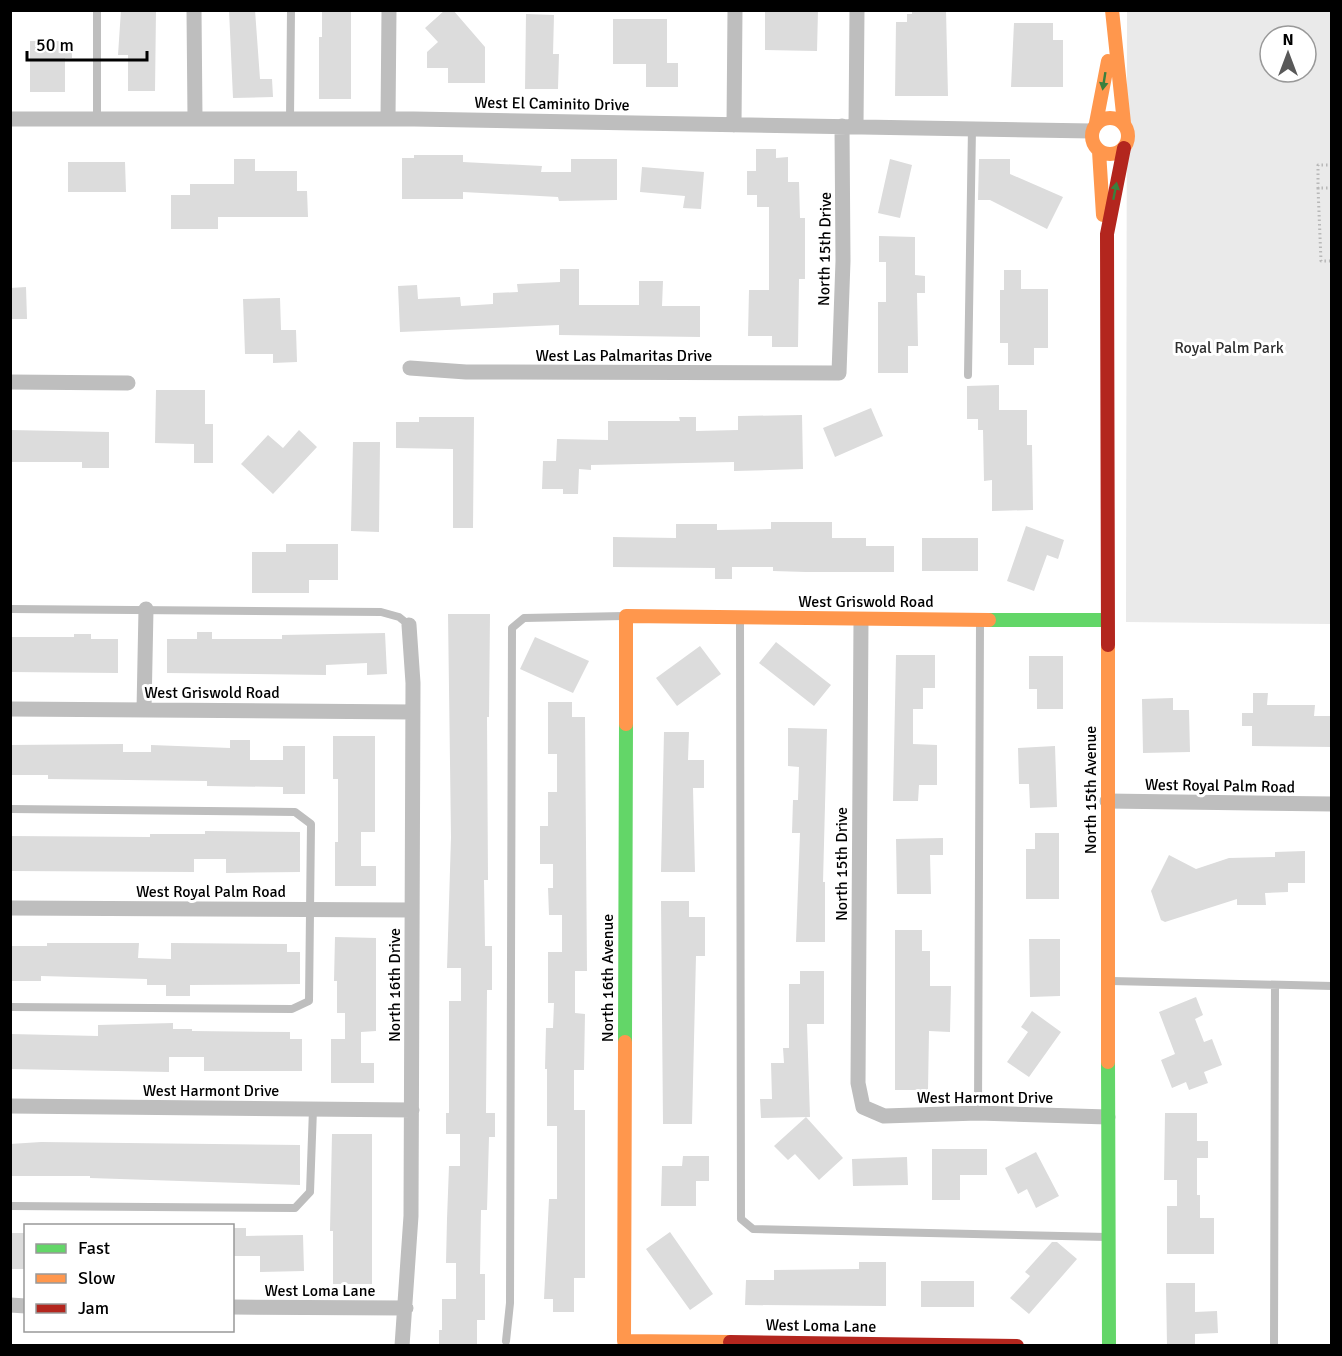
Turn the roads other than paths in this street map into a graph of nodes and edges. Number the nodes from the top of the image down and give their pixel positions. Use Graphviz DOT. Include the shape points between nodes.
graph roads {
  1 [pos="97,10"];
  2 [pos="195,10"];
  3 [pos="291,10"];
  4 [pos="389,10"];
  5 [pos="735,10"];
  6 [pos="857,10"];
  7 [pos="1112,10"];
  8 [pos="1114,40"];
  9 [pos="97,118"];
  10 [pos="195,118"];
  11 [pos="290,118"];
  12 [pos="10,119"];
  13 [pos="388,119"];
  14 [pos="1124,123"];
  15 [pos="734,125"];
  16 [pos="849,126"];
  17 [pos="1094,127"];
  18 [pos="972,128"];
  19 [pos="1124,148"];
  20 [pos="1099,151"];
  21 [pos="1107,234"];
  22 [pos="410,368"];
  23 [pos="839,373"];
  24 [pos="968,375"];
  25 [pos="10,382"];
  26 [pos="128,383"];
  27 [pos="10,609"];
  28 [pos="146,609"];
  29 [pos="626,616"];
  30 [pos="740,618"];
  31 [pos="980,619"];
  32 [pos="861,620"];
  33 [pos="1106,620"];
  34 [pos="409,625"];
  35 [pos="10,709"];
  36 [pos="144,710"];
  37 [pos="413,712"];
  38 [pos="1107,801"];
  39 [pos="1332,804"];
  40 [pos="10,809"];
  41 [pos="10,908"];
  42 [pos="312,909"];
  43 [pos="412,910"];
  44 [pos="1108,981"];
  45 [pos="1275,985"];
  46 [pos="1332,986"];
  47 [pos="10,1007"];
  48 [pos="10,1106"];
  49 [pos="863,1107"];
  50 [pos="313,1108"];
  51 [pos="412,1110"];
  52 [pos="978,1113"];
  53 [pos="1108,1117"];
  54 [pos="10,1206"];
  55 [pos="1108,1238"];
  56 [pos="234,1307"];
  57 [pos="406,1308"];
  58 [pos="506,1341"];
  59 [pos="624,1341"];
  60 [pos="402,1346"];
  61 [pos="1017,1346"];
  62 [pos="1109,1346"];
  63 [pos="1274,1346"];
  1 -- 9 [label="lane"];
  2 -- 10 [label="street"];
  3 -- 11 [label="lane"];
  4 -- 13 [label="street"];
  5 -- 15 [label="street"];
  6 -- 16 [label="street, North 15th Drive"];
  7 -- 8 [label="street, North 15th Avenue"];
  8 -- 14 [label="street, North 15th Avenue"];
  8 -- 17 [label="street, North 15th Avenue, one-way"];
  9 -- 10 [label="street, West El Caminito Drive"];
  9 -- 12 [label="street, West El Caminito Drive"];
  10 -- 11 [label="street, West El Caminito Drive"];
  11 -- 13 [label="street, West El Caminito Drive"];
  13 -- 15 [label="street, West El Caminito Drive"];
  14 -- 17 [label="street" via="1113,117"];
  14 -- 19 [label="street, North 15th Avenue" via="1128,138"];
  15 -- 16 [label="street, West El Caminito Drive"];
  16 -- 18 [label="street, West El Caminito Drive"];
  16 -- 23 [label="street, North 15th Drive"];
  17 -- 18 [label="street, West El Caminito Drive"];
  17 -- 20 [label="street, North 15th Avenue" via="1093,144"];
  18 -- 24 [label="lane"];
  19 -- 20 [label="street" via="1109,154"];
  21 -- 19 [label="street, North 15th Avenue, one-way"];
  20 -- 21 [label="street, North 15th Avenue" via="1101,211"];
  21 -- 33 [label="street, North 15th Avenue"];
  22 -- 23 [label="street, West Las Palmaritas Drive" via="477,373"];
  25 -- 26 [label="street"];
  27 -- 28 [label="lane"];
  28 -- 34 [label="lane" via="381,612 399,617"];
  28 -- 36 [label="street"];
  29 -- 30 [label="street, West Griswold Road"];
  29 -- 58 [label="lane" via="524,618 512,628 510,1304"];
  29 -- 59 [label="street, North 16th Avenue"];
  30 -- 32 [label="street, West Griswold Road"];
  30 -- 55 [label="lane" via="741,1219 753,1229"];
  31 -- 32 [label="street, West Griswold Road"];
  31 -- 33 [label="street, West Griswold Road"];
  31 -- 52 [label="lane"];
  32 -- 49 [label="street, North 15th Drive" via="858,1083"];
  33 -- 38 [label="street, North 15th Avenue"];
  34 -- 37 [label="street, North 16th Drive"];
  35 -- 36 [label="street, West Griswold Road"];
  36 -- 37 [label="street, West Griswold Road"];
  37 -- 43 [label="street, North 16th Drive"];
  38 -- 39 [label="street, West Royal Palm Road"];
  38 -- 44 [label="street, North 15th Avenue"];
  40 -- 42 [label="lane" via="295,812 310,824"];
  41 -- 42 [label="street, West Royal Palm Road"];
  42 -- 43 [label="street, West Royal Palm Road"];
  42 -- 47 [label="lane" via="309,1001 292,1009"];
  43 -- 51 [label="street, North 16th Drive"];
  44 -- 45 [label="lane"];
  44 -- 53 [label="street, North 15th Avenue"];
  45 -- 46 [label="lane"];
  45 -- 63 [label="lane"];
  48 -- 50 [label="street, West Harmont Drive"];
  49 -- 52 [label="street, West Harmont Drive" via="884,1116"];
  50 -- 51 [label="street, West Harmont Drive"];
  50 -- 54 [label="lane" via="310,1192 295,1208"];
  51 -- 57 [label="street, North 16th Drive"];
  52 -- 53 [label="street, West Harmont Drive"];
  53 -- 55 [label="street, North 15th Avenue"];
  55 -- 62 [label="street, North 15th Avenue"];
  56 -- 57 [label="street, West Loma Lane"];
  57 -- 60 [label="street, North 16th Drive"];
  59 -- 61 [label="street, West Loma Lane"];
}
